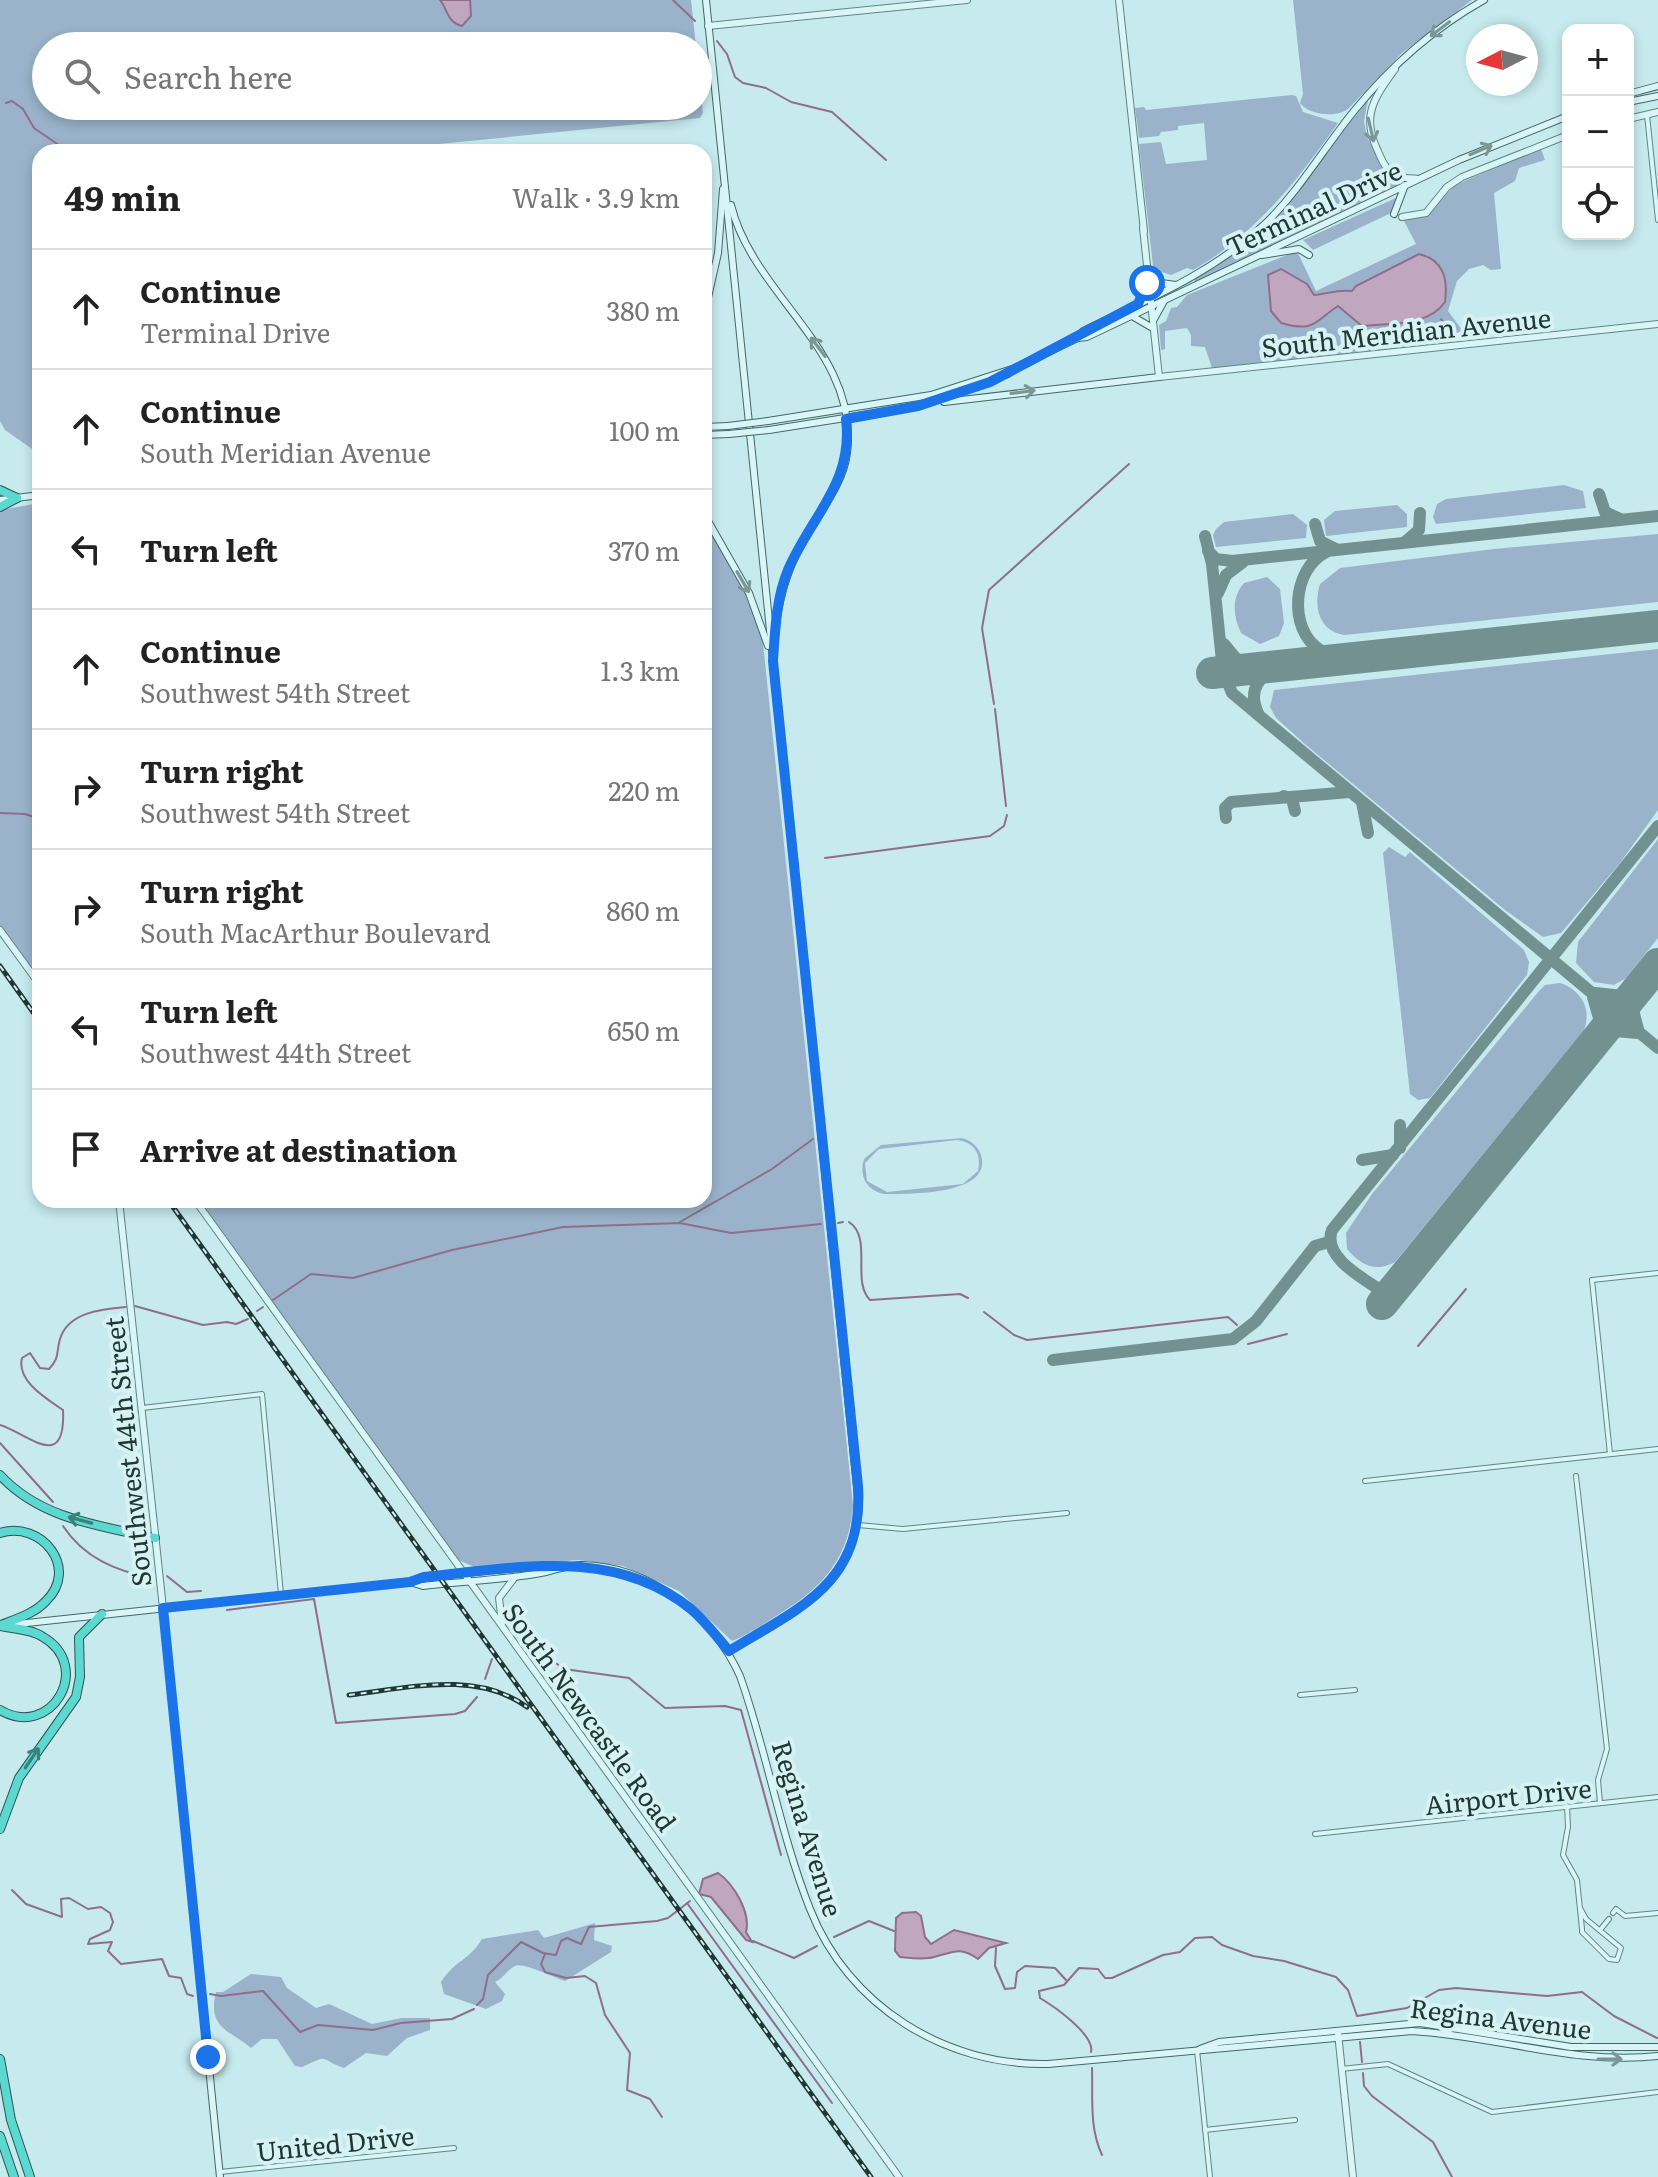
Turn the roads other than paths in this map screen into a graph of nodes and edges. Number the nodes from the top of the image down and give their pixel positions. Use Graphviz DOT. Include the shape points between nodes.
graph roads {
  1 [pos="706,0"];
  2 [pos="967,0"];
  3 [pos="1119,0"];
  4 [pos="1484,0"];
  5 [pos="708,26"];
  6 [pos="709,32"];
  7 [pos="712,62"];
  8 [pos="1399,63"];
  9 [pos="1658,86"];
  10 [pos="1634,92"];
  11 [pos="1658,96"];
  12 [pos="1634,101"];
  13 [pos="1658,112"];
  14 [pos="1647,114"];
  15 [pos="1634,117"];
  16 [pos="1562,119"];
  17 [pos="1562,137"];
  18 [pos="724,170"];
  19 [pos="1418,179"];
  20 [pos="1405,185"];
  21 [pos="1394,214"];
  22 [pos="1402,217"];
  23 [pos="1658,220"];
  24 [pos="1143,228"];
  25 [pos="1258,255"];
  26 [pos="1309,255"];
  27 [pos="1149,270"];
  28 [pos="712,280"];
  29 [pos="1147,283"];
  30 [pos="1176,285"];
  31 [pos="1165,300"];
  32 [pos="1151,302"];
  33 [pos="1138,304"];
  34 [pos="1132,316"];
  35 [pos="1153,323"];
  36 [pos="1658,324"];
  37 [pos="1078,338"];
  38 [pos="1015,368"];
  39 [pos="1159,377"];
  40 [pos="918,406"];
  41 [pos="843,409"];
  42 [pos="846,419"];
  43 [pos="712,427"];
  44 [pos="712,435"];
  45 [pos="0,490"];
  46 [pos="32,496"];
  47 [pos="17,498"];
  48 [pos="0,500"];
  49 [pos="0,507"];
  50 [pos="712,528"];
  51 [pos="773,661"];
  52 [pos="0,930"];
  53 [pos="32,974"];
  54 [pos="120,1208"];
  55 [pos="201,1208"];
  56 [pos="1658,1273"];
  57 [pos="142,1408"];
  58 [pos="1658,1449"];
  59 [pos="1611,1454"];
  60 [pos="0,1475"];
  61 [pos="1576,1476"];
  62 [pos="1365,1481"];
  63 [pos="1067,1513"];
  64 [pos="858,1525"];
  65 [pos="0,1533"];
  66 [pos="155,1538"];
  67 [pos="556,1568"];
  68 [pos="463,1573"];
  69 [pos="518,1575"];
  70 [pos="469,1581"];
  71 [pos="410,1582"];
  72 [pos="281,1594"];
  73 [pos="163,1608"];
  74 [pos="102,1614"];
  75 [pos="0,1626"];
  76 [pos="504,1630"];
  77 [pos="729,1651"];
  78 [pos="1355,1690"];
  79 [pos="1300,1695"];
  80 [pos="0,1710"];
  81 [pos="1658,1797"];
  82 [pos="1600,1803"];
  83 [pos="1567,1806"];
  84 [pos="0,1829"];
  85 [pos="1315,1834"];
  86 [pos="1580,1908"];
  87 [pos="1615,1911"];
  88 [pos="1658,1913"];
  89 [pos="1609,1919"];
  90 [pos="1600,1930"];
  91 [pos="1614,1942"];
  92 [pos="1602,1949"];
  93 [pos="1338,2034"];
  94 [pos="1658,2047"];
  95 [pos="1197,2050"];
  96 [pos="1658,2056"];
  97 [pos="0,2059"];
  98 [pos="1341,2069"];
  99 [pos="1658,2092"];
  100 [pos="1295,2120"];
  101 [pos="1205,2130"];
  102 [pos="0,2136"];
  103 [pos="454,2148"];
  104 [pos="220,2175"];
  105 [pos="14,2177"];
  106 [pos="30,2177"];
  107 [pos="899,2177"];
  108 [pos="1210,2177"];
  109 [pos="1353,2177"];
  1 -- 5 [label="main road"];
  2 -- 5 [label="main road"];
  3 -- 24 [label="main road"];
  4 -- 8 [label="main road, Terminal Drive, one-way"];
  5 -- 6 [label="main road"];
  7 -- 18 [label="main road"];
  8 -- 19 [label="main road, one-way" via="1372,101 1370,134 1393,174"];
  8 -- 30 [label="main road, Terminal Drive" via="1269,220 1228,255"];
  9 -- 10 [label="main road"];
  11 -- 12 [label="main road"];
  13 -- 14 [label="main road"];
  14 -- 15 [label="main road"];
  14 -- 23 [label="street"];
  19 -- 16 [label="main road, Terminal Drive, one-way"];
  17 -- 22 [label="main road" via="1462,177 1426,213"];
  18 -- 28 [label="main road"];
  41 -- 18 [label="main road, one-way" via="829,361 744,247"];
  18 -- 51 [label="main road"];
  19 -- 20 [label="main road, Terminal Drive"];
  20 -- 21 [label="main road"];
  20 -- 25 [label="main road, Terminal Drive"];
  24 -- 27 [label="main road"];
  24 -- 29 [label="main road"];
  25 -- 26 [label="main road" via="1299,249"];
  25 -- 31 [label="main road, Terminal Drive"];
  27 -- 30 [label="main road" via="1161,283"];
  27 -- 32 [label="main road"];
  29 -- 32 [label="main road"];
  29 -- 33 [label="main road"];
  30 -- 32 [label="main road, Terminal Drive"];
  31 -- 32 [label="main road, Terminal Drive"];
  31 -- 35 [label="main road"];
  32 -- 33 [label="main road, Terminal Drive"];
  32 -- 34 [label="main road, Terminal Drive"];
  32 -- 35 [label="main road"];
  33 -- 37 [label="main road, Terminal Drive"];
  34 -- 35 [label="main road"];
  34 -- 37 [label="main road, Terminal Drive"];
  35 -- 39 [label="main road"];
  36 -- 39 [label="main road, South Meridian Avenue"];
  37 -- 38 [label="main road, Terminal Drive"];
  38 -- 40 [label="main road, Terminal Drive"];
  38 -- 41 [label="main road, Terminal Drive" via="931,395"];
  40 -- 39 [label="main road, South Meridian Avenue, one-way"];
  40 -- 42 [label="main road"];
  41 -- 42 [label="main road"];
  41 -- 43 [label="main road, bridge"];
  42 -- 44 [label="main road, bridge"];
  42 -- 51 [label="main road" via="844,468 782,588"];
  45 -- 47 [label="highway"];
  46 -- 47 [label="main road"];
  47 -- 48 [label="main road"];
  47 -- 49 [label="highway"];
  50 -- 51 [label="main road, one-way" via="749,593"];
  51 -- 64 [label="main road"];
  52 -- 53 [label="main road"];
  54 -- 57 [label="main road, Southwest 44th Street"];
  55 -- 68 [label="main road, South Newcastle Road"];
  56 -- 59 [label="street" via="1592,1280"];
  57 -- 66 [label="main road, Southwest 44th Street"];
  57 -- 72 [label="street" via="262,1394"];
  58 -- 59 [label="street"];
  59 -- 62 [label="street"];
  66 -- 60 [label="highway, one-way" via="49,1510"];
  61 -- 82 [label="street" via="1607,1749 1598,1780"];
  63 -- 64 [label="street" via="903,1529"];
  64 -- 77 [label="main road" via="848,1555 824,1590"];
  65 -- 75 [label="highway" via="17,1529 40,1537 56,1557 59,1572 45,1603"];
  66 -- 73 [label="main road, Southwest 44th Street"];
  67 -- 68 [label="main road"];
  67 -- 69 [label="main road"];
  67 -- 77 [label="main road, Regina Avenue" via="600,1567 651,1583 694,1611"];
  68 -- 70 [label="main road, South Newcastle Road"];
  68 -- 71 [label="main road"];
  69 -- 70 [label="main road"];
  69 -- 76 [label="main road" via="499,1598"];
  70 -- 71 [label="main road" via="423,1586"];
  70 -- 76 [label="main road, South Newcastle Road"];
  71 -- 72 [label="main road"];
  72 -- 73 [label="main road"];
  73 -- 74 [label="main road"];
  73 -- 104 [label="main road, Southwest 44th Street"];
  74 -- 75 [label="main road"];
  84 -- 74 [label="highway, one-way" via="19,1778 76,1697 79,1637"];
  75 -- 80 [label="highway" via="42,1636 60,1652 67,1673 62,1695 46,1712 24,1718"];
  76 -- 107 [label="main road, South Newcastle Road"];
  77 -- 95 [label="main road, Regina Avenue" via="751,1707 810,1909 830,1949 874,2002 905,2026 947,2047 1010,2063"];
  78 -- 79 [label="street"];
  81 -- 82 [label="street, Airport Drive"];
  82 -- 83 [label="street, Airport Drive"];
  83 -- 85 [label="street, Airport Drive"];
  83 -- 86 [label="street" via="1563,1855 1577,1880"];
  86 -- 90 [label="street"];
  86 -- 92 [label="street" via="1582,1932"];
  87 -- 88 [label="street" via="1625,1916"];
  89 -- 90 [label="street"];
  90 -- 91 [label="street"];
  91 -- 92 [label="street"];
  91 -- 92 [label="street" via="1622,1952 1617,1960"];
  93 -- 94 [label="main road, Regina Avenue" via="1437,2024 1571,2047"];
  93 -- 95 [label="main road, Regina Avenue"];
  93 -- 96 [label="main road, Regina Avenue, one-way" via="1438,2033 1595,2059"];
  93 -- 98 [label="main road"];
  95 -- 101 [label="street"];
  97 -- 106 [label="highway" via="11,2120"];
  98 -- 99 [label="street" via="1388,2064 1492,2112"];
  98 -- 109 [label="main road"];
  100 -- 101 [label="street"];
  101 -- 108 [label="street"];
  102 -- 105 [label="highway"];
  103 -- 104 [label="street, United Drive"];
}
